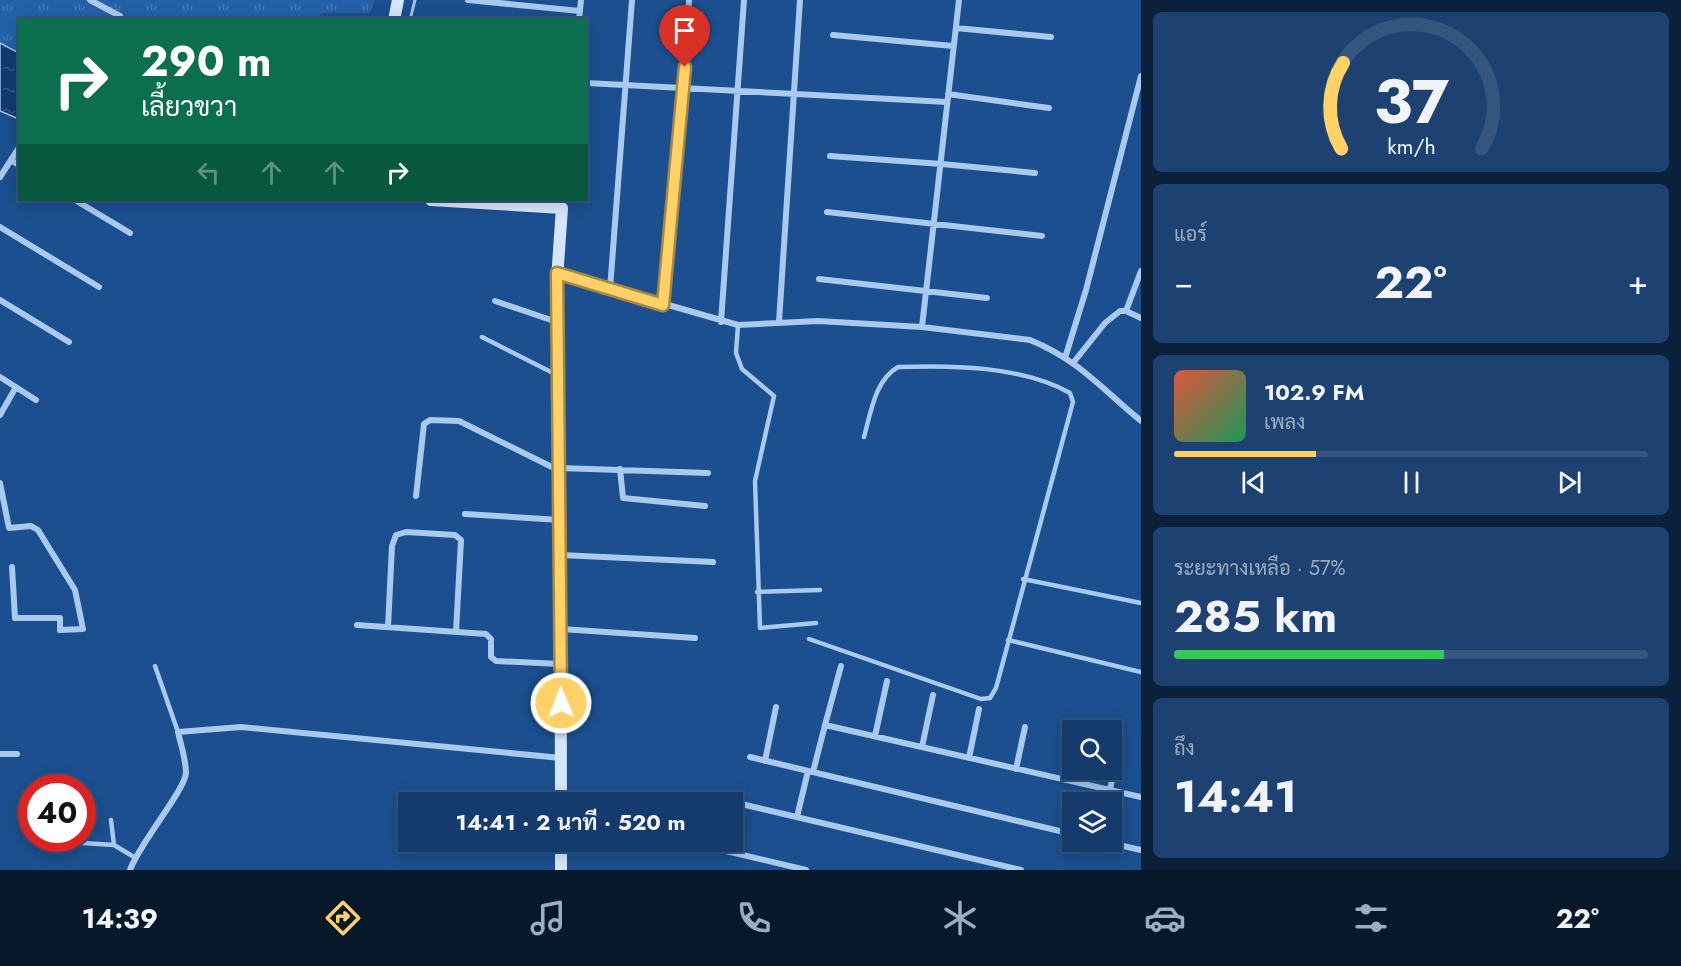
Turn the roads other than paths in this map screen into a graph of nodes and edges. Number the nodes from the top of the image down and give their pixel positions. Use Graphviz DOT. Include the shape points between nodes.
graph roads {
  1 [pos="90,0"];
  2 [pos="398,0"];
  3 [pos="468,0"];
  4 [pos="580,0"];
  5 [pos="632,0"];
  6 [pos="689,0"];
  7 [pos="744,0"];
  8 [pos="800,0"];
  9 [pos="958,0"];
  10 [pos="500,1"];
  11 [pos="522,2"];
  12 [pos="580,10"];
  13 [pos="120,16"];
  14 [pos="394,18"];
  15 [pos="579,18"];
  16 [pos="956,28"];
  17 [pos="833,35"];
  18 [pos="1051,37"];
  19 [pos="953,46"];
  20 [pos="1141,76"];
  21 [pos="588,83"];
  22 [pos="627,86"];
  23 [pos="684,89"];
  24 [pos="737,92"];
  25 [pos="793,93"];
  26 [pos="948,94"];
  27 [pos="947,102"];
  28 [pos="1049,108"];
  29 [pos="18,149"];
  30 [pos="830,156"];
  31 [pos="10,160"];
  32 [pos="942,164"];
  33 [pos="18,165"];
  34 [pos="1035,173"];
  35 [pos="0,177"];
  36 [pos="77,201"];
  37 [pos="464,201"];
  38 [pos="563,204"];
  39 [pos="827,212"];
  40 [pos="934,224"];
  41 [pos="0,227"];
  42 [pos="130,233"];
  43 [pos="1042,236"];
  44 [pos="1141,271"];
  45 [pos="557,273"];
  46 [pos="819,279"];
  47 [pos="99,287"];
  48 [pos="610,289"];
  49 [pos="927,291"];
  50 [pos="987,298"];
  51 [pos="0,300"];
  52 [pos="495,301"];
  53 [pos="663,305"];
  54 [pos="1126,311"];
  55 [pos="1141,318"];
  56 [pos="557,322"];
  57 [pos="721,322"];
  58 [pos="779,322"];
  59 [pos="738,325"];
  60 [pos="922,327"];
  61 [pos="482,337"];
  62 [pos="69,342"];
  63 [pos="1065,358"];
  64 [pos="1073,363"];
  65 [pos="559,376"];
  66 [pos="0,377"];
  67 [pos="16,387"];
  68 [pos="36,400"];
  69 [pos="0,415"];
  70 [pos="1141,421"];
  71 [pos="864,437"];
  72 [pos="620,469"];
  73 [pos="560,470"];
  74 [pos="708,474"];
  75 [pos="0,483"];
  76 [pos="416,496"];
  77 [pos="705,506"];
  78 [pos="465,514"];
  79 [pos="560,520"];
  80 [pos="560,555"];
  81 [pos="712,562"];
  82 [pos="12,567"];
  83 [pos="1023,579"];
  84 [pos="820,590"];
  85 [pos="757,592"];
  86 [pos="1141,603"];
  87 [pos="816,623"];
  88 [pos="357,625"];
  89 [pos="388,627"];
  90 [pos="561,629"];
  91 [pos="456,632"];
  92 [pos="695,638"];
  93 [pos="808,639"];
  94 [pos="1008,640"];
  95 [pos="561,664"];
  96 [pos="155,666"];
  97 [pos="841,666"];
  98 [pos="1141,672"];
  99 [pos="887,681"];
  100 [pos="933,695"];
  101 [pos="776,707"];
  102 [pos="979,709"];
  103 [pos="825,725"];
  104 [pos="1025,727"];
  105 [pos="178,732"];
  106 [pos="875,736"];
  107 [pos="922,747"];
  108 [pos="0,754"];
  109 [pos="17,754"];
  110 [pos="750,757"];
  111 [pos="561,758"];
  112 [pos="969,758"];
  113 [pos="765,761"];
  114 [pos="1017,769"];
  115 [pos="810,771"];
  116 [pos="1062,779"];
  117 [pos="1067,780"];
  118 [pos="1112,780"];
  119 [pos="1110,790"];
  120 [pos="561,792"];
  121 [pos="1141,797"];
  122 [pos="743,804"];
  123 [pos="797,817"];
  124 [pos="111,820"];
  125 [pos="1062,832"];
  126 [pos="96,844"];
  127 [pos="114,845"];
  128 [pos="1122,846"];
  129 [pos="1141,850"];
  130 [pos="561,852"];
  131 [pos="729,852"];
  132 [pos="134,857"];
  133 [pos="784,867"];
  134 [pos="130,870"];
  135 [pos="561,870"];
  136 [pos="806,870"];
  137 [pos="1021,870"];
  1 -- 13 [label="street"];
  2 -- 14 [label="street"];
  3 -- 10 [label="street"];
  4 -- 12 [label="street"];
  5 -- 22 [label="street"];
  6 -- 23 [label="street"];
  7 -- 24 [label="street"];
  8 -- 25 [label="street"];
  9 -- 16 [label="street"];
  10 -- 11 [label="street"];
  11 -- 12 [label="street"];
  12 -- 15 [label="street"];
  16 -- 18 [label="street"];
  16 -- 19 [label="street"];
  17 -- 19 [label="street"];
  19 -- 26 [label="street"];
  20 -- 63 [label="street"];
  21 -- 22 [label="street"];
  22 -- 23 [label="street"];
  22 -- 48 [label="street"];
  23 -- 24 [label="street"];
  23 -- 53 [label="street"];
  24 -- 25 [label="street"];
  24 -- 57 [label="street"];
  25 -- 27 [label="street"];
  25 -- 58 [label="street"];
  26 -- 27 [label="street"];
  26 -- 28 [label="street"];
  27 -- 32 [label="street"];
  29 -- 31 [label="street"];
  30 -- 32 [label="street"];
  31 -- 33 [label="street"];
  31 -- 35 [label="street"];
  32 -- 34 [label="street"];
  32 -- 40 [label="street"];
  36 -- 42 [label="street"];
  37 -- 38 [label="street"];
  38 -- 45 [label="street"];
  39 -- 40 [label="street"];
  40 -- 43 [label="street"];
  40 -- 49 [label="street"];
  41 -- 47 [label="street"];
  44 -- 54 [label="street"];
  45 -- 48 [label="street"];
  45 -- 56 [label="street"];
  46 -- 49 [label="street"];
  48 -- 53 [label="street"];
  49 -- 50 [label="street"];
  49 -- 60 [label="street"];
  51 -- 62 [label="street"];
  52 -- 56 [label="street"];
  53 -- 57 [label="street"];
  54 -- 55 [label="street"];
  54 -- 64 [label="street" via="1105,323"];
  56 -- 65 [label="street"];
  57 -- 59 [label="street"];
  58 -- 59 [label="street"];
  58 -- 60 [label="street"];
  59 -- 85 [label="lane" via="736,353 742,369 774,396 755,481"];
  60 -- 63 [label="street" via="1030,340"];
  61 -- 65 [label="lane"];
  63 -- 64 [label="street"];
  64 -- 70 [label="street"];
  65 -- 73 [label="street"];
  66 -- 67 [label="street"];
  67 -- 68 [label="street"];
  67 -- 69 [label="street"];
  71 -- 83 [label="lane" via="881,382 898,367 1007,371 1070,393 1072,409"];
  72 -- 73 [label="street"];
  72 -- 74 [label="street"];
  72 -- 77 [label="street" via="623,498"];
  73 -- 76 [label="street" via="459,421 430,420 424,424"];
  73 -- 79 [label="street"];
  75 -- 82 [label="street" via="9,528 31,526 38,530 75,590 83,629 60,630 60,618 15,618"];
  78 -- 79 [label="street"];
  79 -- 80 [label="street"];
  80 -- 81 [label="street"];
  80 -- 90 [label="street"];
  83 -- 86 [label="lane"];
  83 -- 94 [label="lane"];
  84 -- 85 [label="lane"];
  85 -- 87 [label="lane" via="760,628"];
  88 -- 89 [label="street"];
  89 -- 91 [label="street"];
  89 -- 91 [label="street" via="392,546 396,535 455,535 461,540"];
  90 -- 92 [label="street"];
  90 -- 95 [label="street"];
  91 -- 95 [label="street" via="489,636 491,657 496,661"];
  93 -- 94 [label="lane" via="986,700 996,688"];
  94 -- 98 [label="lane"];
  95 -- 111 [label="street"];
  96 -- 105 [label="lane"];
  97 -- 103 [label="street"];
  99 -- 106 [label="street"];
  100 -- 107 [label="street"];
  101 -- 113 [label="street"];
  102 -- 112 [label="street"];
  103 -- 106 [label="street"];
  103 -- 115 [label="street"];
  104 -- 114 [label="street"];
  105 -- 111 [label="street" via="241,727"];
  105 -- 132 [label="street" via="184,783"];
  106 -- 107 [label="street"];
  107 -- 112 [label="street"];
  108 -- 109 [label="street"];
  110 -- 113 [label="street"];
  111 -- 120 [label="street"];
  112 -- 114 [label="street"];
  113 -- 115 [label="street"];
  114 -- 116 [label="street"];
  115 -- 123 [label="street"];
  115 -- 125 [label="street"];
  117 -- 119 [label="street"];
  118 -- 119 [label="street"];
  119 -- 121 [label="street"];
  122 -- 123 [label="street"];
  123 -- 137 [label="street"];
  124 -- 127 [label="lane"];
  126 -- 127 [label="lane"];
  127 -- 132 [label="lane"];
  128 -- 129 [label="street"];
  130 -- 135 [label="street"];
  131 -- 133 [label="street"];
  132 -- 134 [label="street"];
  133 -- 136 [label="street"];
}
